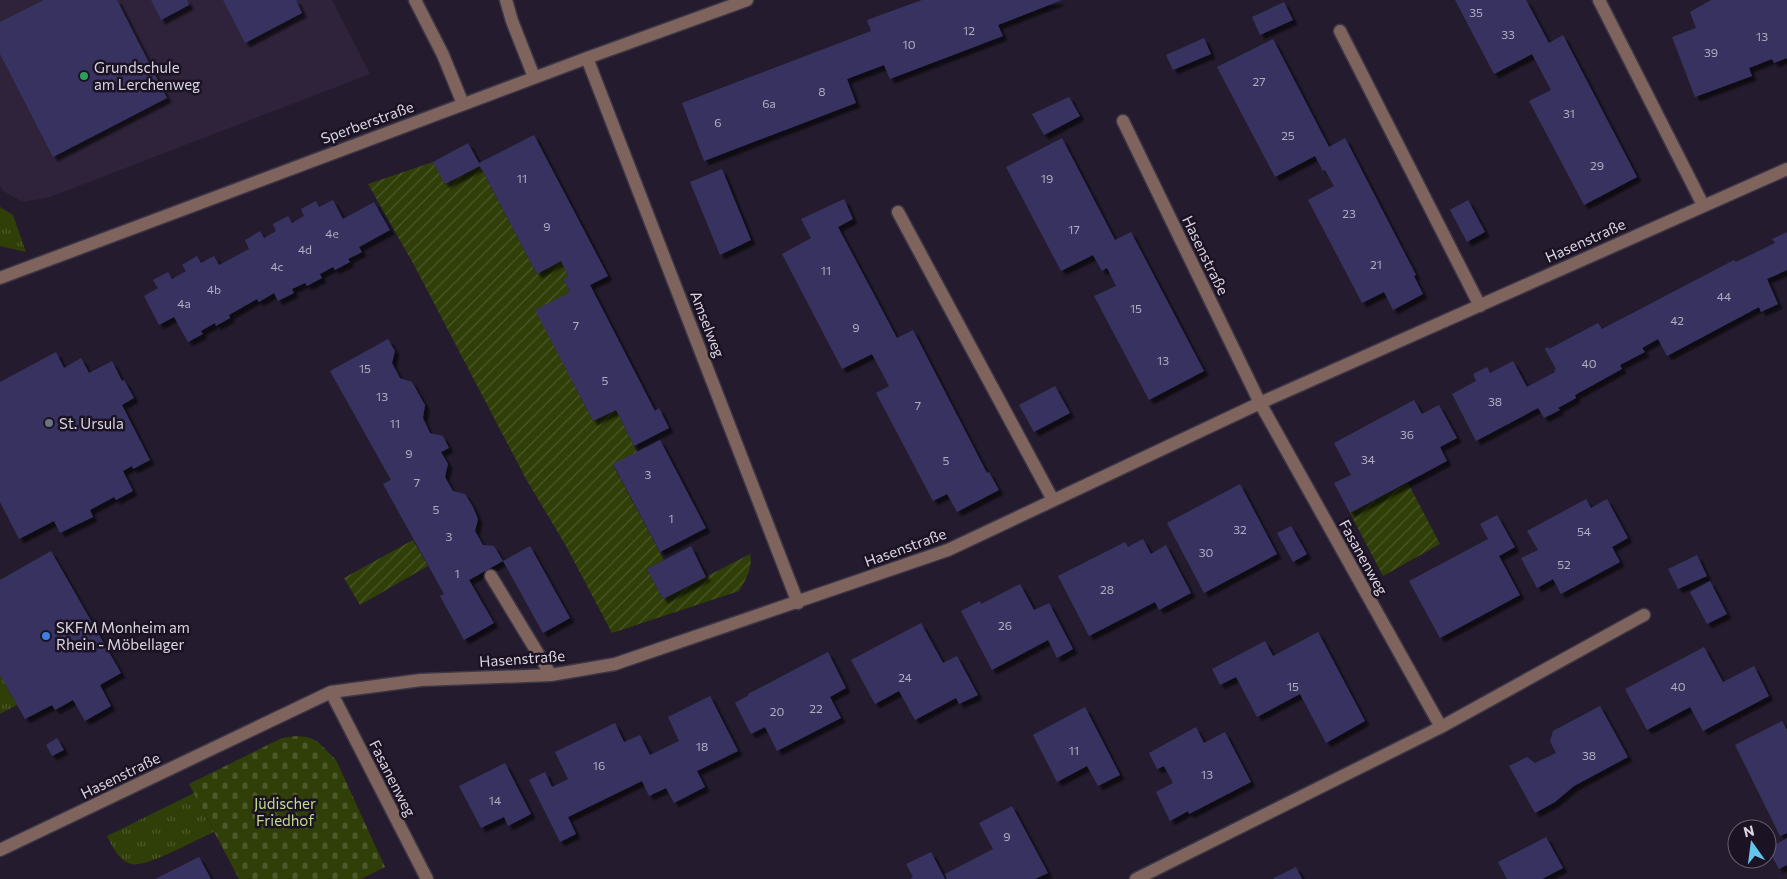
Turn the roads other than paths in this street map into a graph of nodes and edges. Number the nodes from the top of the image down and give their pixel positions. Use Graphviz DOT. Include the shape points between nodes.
graph roads {
  1 [pos="415,0"];
  2 [pos="506,0"];
  3 [pos="747,0"];
  4 [pos="1599,0"];
  5 [pos="1340,31"];
  6 [pos="587,58"];
  7 [pos="534,78"];
  8 [pos="462,104"];
  9 [pos="1123,121"];
  10 [pos="1787,169"];
  11 [pos="1703,205"];
  12 [pos="898,212"];
  13 [pos="0,278"];
  14 [pos="1480,306"];
  15 [pos="1260,403"];
  16 [pos="1053,500"];
  17 [pos="491,576"];
  18 [pos="798,602"];
  19 [pos="1644,615"];
  20 [pos="551,675"];
  21 [pos="331,692"];
  22 [pos="1440,727"];
  23 [pos="0,850"];
  24 [pos="426,879"];
  25 [pos="1136,879"];
  1 -- 8 [label="street"];
  2 -- 7 [label="street"];
  3 -- 6 [label="street, Sperberstraße"];
  4 -- 11 [label="street"];
  5 -- 14 [label="street"];
  6 -- 7 [label="street, Sperberstraße"];
  6 -- 18 [label="street, Amselweg"];
  7 -- 8 [label="street, Sperberstraße"];
  8 -- 13 [label="street, Sperberstraße"];
  9 -- 15 [label="street, Hasenstraße"];
  10 -- 11 [label="street, Hasenstraße"];
  11 -- 14 [label="street, Hasenstraße"];
  12 -- 16 [label="street"];
  14 -- 15 [label="street, Hasenstraße"];
  15 -- 16 [label="street, Hasenstraße"];
  15 -- 22 [label="street, Fasanenweg"];
  16 -- 18 [label="street, Hasenstraße" via="948,550"];
  17 -- 20 [label="street"];
  18 -- 20 [label="street, Hasenstraße" via="615,664"];
  19 -- 22 [label="street"];
  20 -- 21 [label="street, Hasenstraße" via="421,680"];
  21 -- 23 [label="street, Hasenstraße"];
  21 -- 24 [label="street, Fasanenweg"];
  22 -- 25 [label="street"];
}
